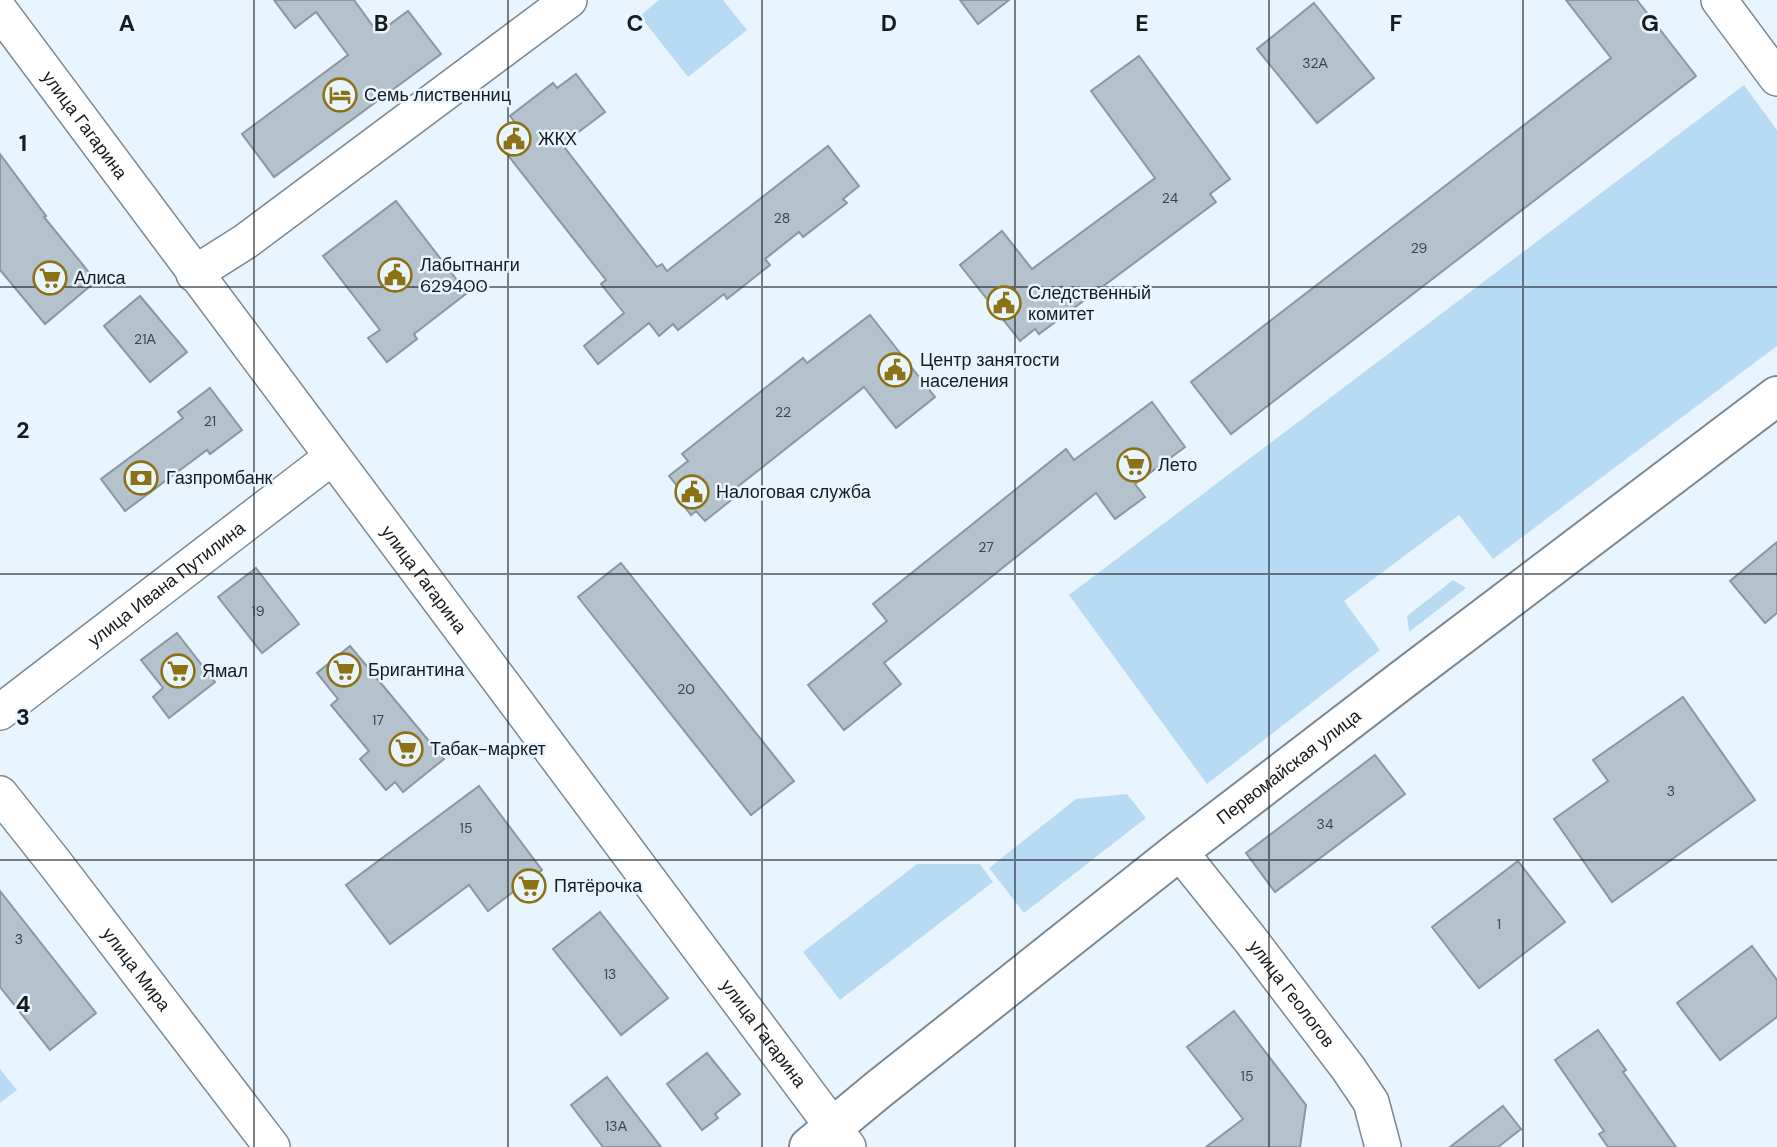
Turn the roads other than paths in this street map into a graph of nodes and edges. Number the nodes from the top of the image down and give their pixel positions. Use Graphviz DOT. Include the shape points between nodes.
graph roads {
  1 [pos="569,0"];
  2 [pos="1719,0"];
  3 [pos="0,11"];
  4 [pos="1777,78"];
  5 [pos="194,274"];
  6 [pos="1777,396"];
  7 [pos="332,457"];
  8 [pos="0,712"];
  9 [pos="0,794"];
  10 [pos="1179,851"];
  11 [pos="830,1140"];
  12 [pos="272,1147"];
  13 [pos="1384,1147"];
  1 -- 5 [label="street" via="246,241"];
  2 -- 4 [label="street"];
  3 -- 5 [label="street, улица Гагарина"];
  5 -- 7 [label="street, улица Гагарина"];
  6 -- 10 [label="main road, Первомайская улица"];
  7 -- 8 [label="street, улица Ивана Путилина"];
  7 -- 11 [label="street, улица Гагарина"];
  9 -- 12 [label="street, улица Мира"];
  10 -- 11 [label="main road, Первомайская улица" via="879,1089"];
  10 -- 13 [label="street, улица Геологов" via="1371,1101"];
}
